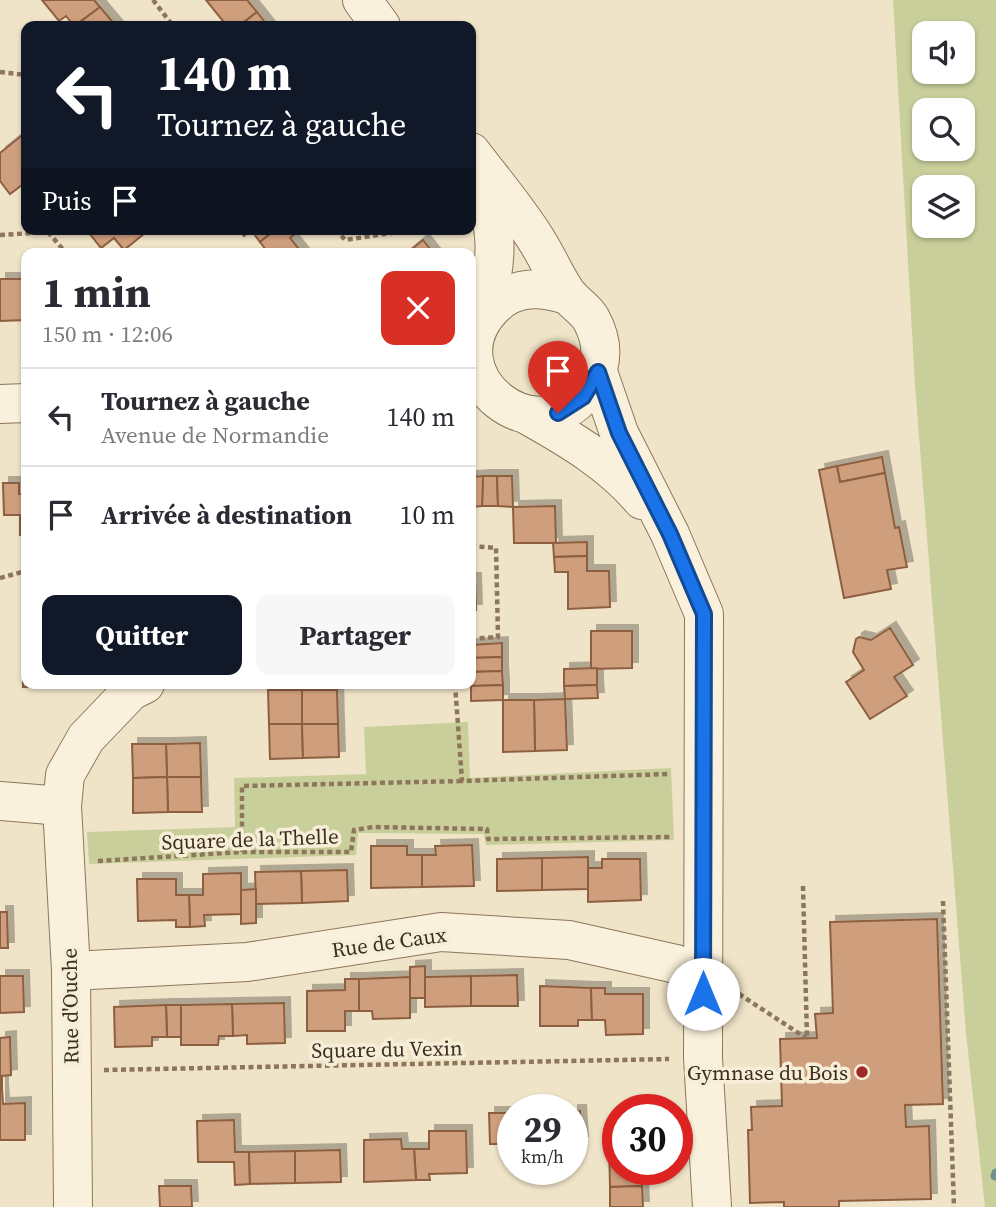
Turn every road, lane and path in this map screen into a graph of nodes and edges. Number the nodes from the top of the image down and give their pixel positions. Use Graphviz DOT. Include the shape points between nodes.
graph roads {
  1 [pos="153,0"];
  2 [pos="362,0"];
  3 [pos="169,21"];
  4 [pos="377,21"];
  5 [pos="0,72"];
  6 [pos="21,74"];
  7 [pos="476,159"];
  8 [pos="476,181"];
  9 [pos="21,233"];
  10 [pos="0,235"];
  11 [pos="341,235"];
  12 [pos="379,235"];
  13 [pos="567,295"];
  14 [pos="477,331"];
  15 [pos="476,366"];
  16 [pos="598,372"];
  17 [pos="0,404"];
  18 [pos="21,404"];
  19 [pos="476,407"];
  20 [pos="519,412"];
  21 [pos="670,534"];
  22 [pos="476,546"];
  23 [pos="21,572"];
  24 [pos="0,578"];
  25 [pos="476,639"];
  26 [pos="135,689"];
  27 [pos="455,689"];
  28 [pos="703,774"];
  29 [pos="462,780"];
  30 [pos="0,801"];
  31 [pos="62,806"];
  32 [pos="703,838"];
  33 [pos="242,852"];
  34 [pos="66,863"];
  35 [pos="803,886"];
  36 [pos="943,901"];
  37 [pos="71,971"];
  38 [pos="703,977"];
  39 [pos="739,995"];
  40 [pos="704,1058"];
  41 [pos="71,1071"];
  42 [pos="74,1207"];
  43 [pos="712,1207"];
  44 [pos="954,1207"];
  1 -- 3 [label="path"];
  2 -- 4 [label="street"];
  5 -- 6 [label="path"];
  7 -- 13 [label="street" via="537,241"];
  8 -- 14 [label="street" via="493,219 496,261"];
  9 -- 10 [label="path"];
  11 -- 12 [label="path" via="345,240"];
  13 -- 14 [label="street" via="524,289 502,298"];
  13 -- 16 [label="street" via="586,311 598,332"];
  15 -- 20 [label="street" via="490,395"];
  16 -- 20 [label="street" via="583,397 558,413"];
  16 -- 21 [label="street" via="619,433"];
  17 -- 18 [label="street"];
  19 -- 20 [label="street"];
  20 -- 21 [label="street" via="572,440 628,483"];
  21 -- 28 [label="street" via="704,614"];
  22 -- 25 [label="path" via="496,548 498,637"];
  23 -- 24 [label="path"];
  26 -- 31 [label="street, Rue d'Ouche" via="86,738 65,775"];
  27 -- 29 [label="path"];
  28 -- 29 [label="path"];
  28 -- 32 [label="street"];
  29 -- 33 [label="path" via="242,786"];
  30 -- 31 [label="street"];
  31 -- 34 [label="street, Rue d'Ouche"];
  32 -- 33 [label="path, Square de la Thelle" via="488,839 487,829 373,827 354,830 351,852"];
  32 -- 38 [label="street"];
  33 -- 34 [label="path, Square de la Thelle"];
  34 -- 37 [label="street, Rue d'Ouche"];
  35 -- 39 [label="path" via="807,1038"];
  36 -- 44 [label="path"];
  37 -- 38 [label="street, Rue de Caux" via="247,962 442,932 569,940 676,964"];
  37 -- 41 [label="street, Rue d'Ouche"];
  38 -- 40 [label="street"];
  40 -- 41 [label="path, Square du Vexin"];
  40 -- 43 [label="street"];
  41 -- 42 [label="street, Rue d'Ouche"];
}
